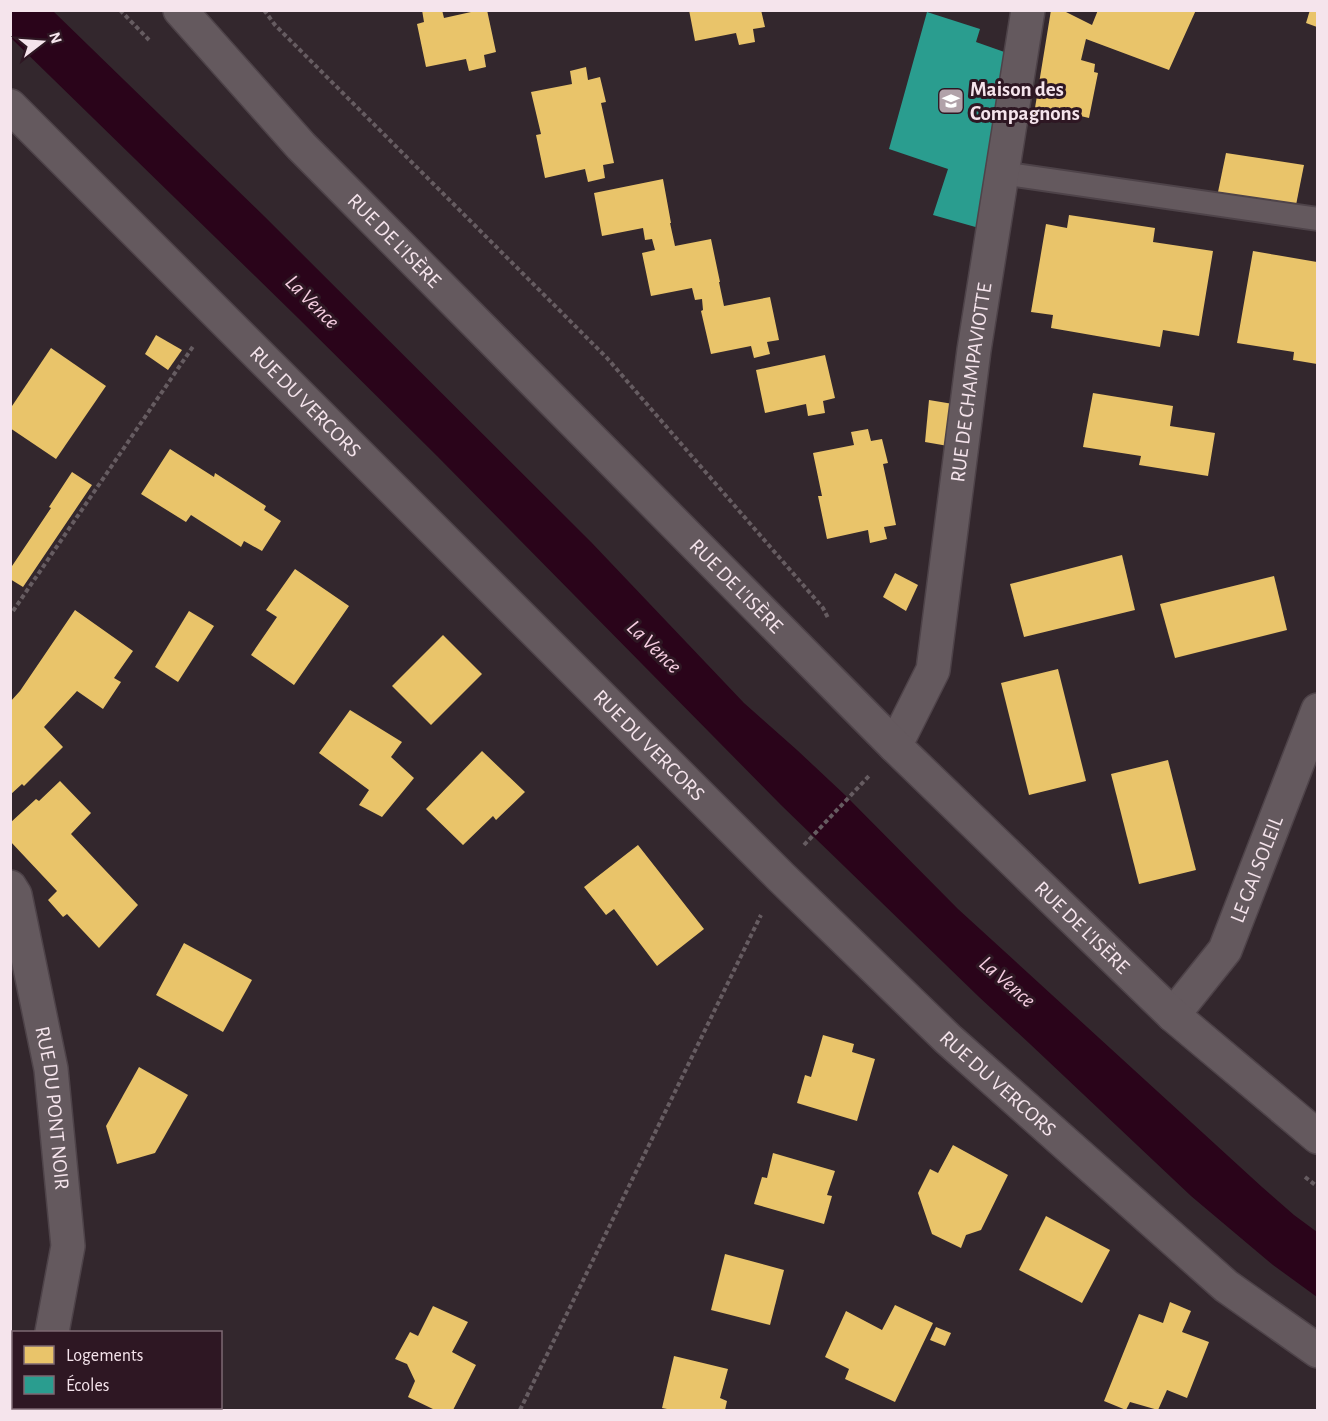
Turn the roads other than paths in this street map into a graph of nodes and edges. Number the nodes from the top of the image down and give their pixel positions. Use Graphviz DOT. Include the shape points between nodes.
graph roads {
  1 [pos="180,10"];
  2 [pos="1028,10"];
  3 [pos="10,106"];
  4 [pos="1002,173"];
  5 [pos="1317,219"];
  6 [pos="1317,711"];
  7 [pos="895,746"];
  8 [pos="10,887"];
  9 [pos="1173,1015"];
  10 [pos="1317,1137"];
  11 [pos="52,1331"];
  12 [pos="1317,1351"];
  1 -- 7 [label="street, RUE DE L'ISÈRE" via="301,146"];
  2 -- 4 [label="street, RUE DE CHAMPAVIOTTE"];
  3 -- 12 [label="street, RUE DU VERCORS" via="784,869 948,1039 1217,1279"];
  4 -- 5 [label="lane"];
  4 -- 7 [label="street, RUE DE CHAMPAVIOTTE" via="974,350 933,670"];
  6 -- 9 [label="street, LE GAI SOLEIL" via="1225,950"];
  7 -- 9 [label="street, RUE DE L'ISÈRE"];
  8 -- 11 [label="street, RUE DU PONT NOIR" via="15,895 51,1069 69,1246"];
  9 -- 10 [label="street, RUE DE L'ISÈRE"];
}
